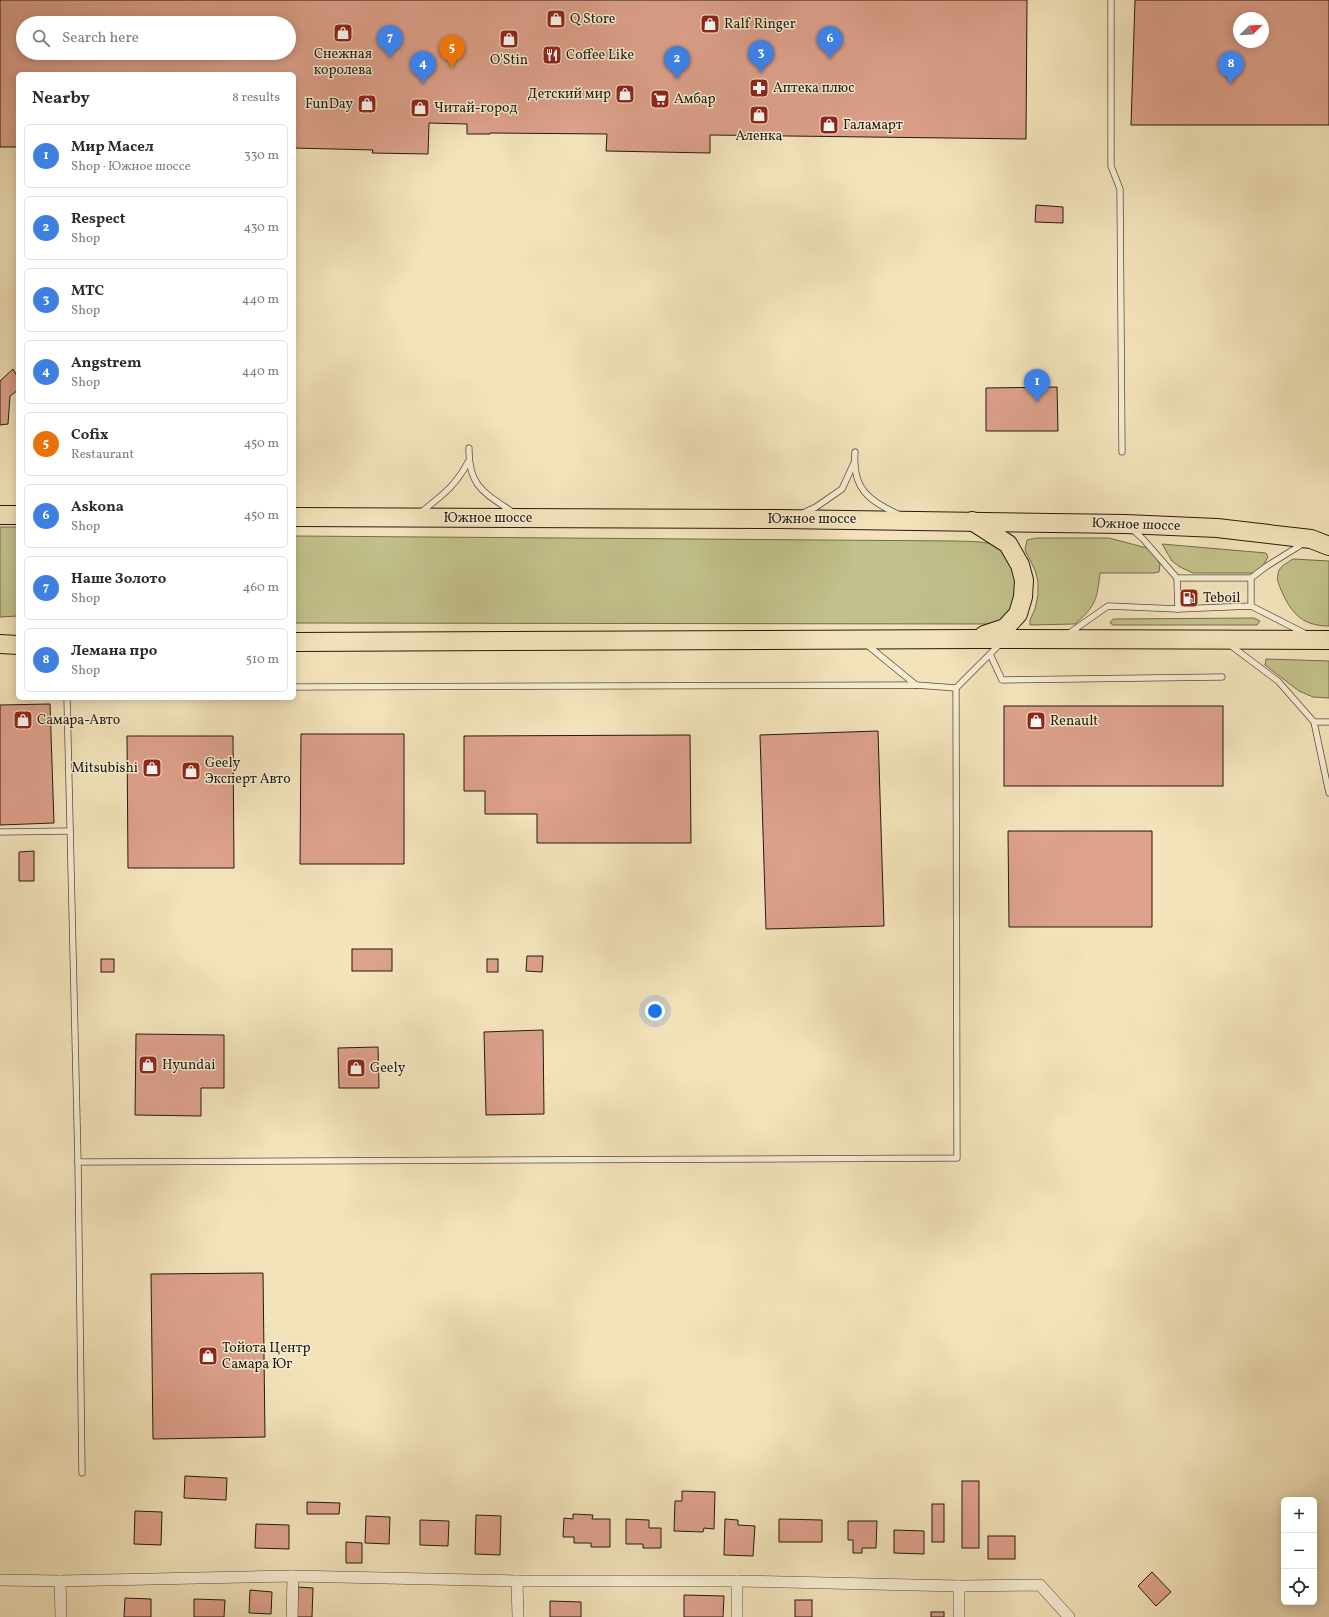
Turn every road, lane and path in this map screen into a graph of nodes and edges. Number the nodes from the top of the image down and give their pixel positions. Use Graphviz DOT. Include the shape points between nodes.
graph roads {
  1 [pos="1111,0"];
  2 [pos="469,448"];
  3 [pos="854,452"];
  4 [pos="1122,452"];
  5 [pos="468,462"];
  6 [pos="854,462"];
  7 [pos="0,515"];
  8 [pos="16,515"];
  9 [pos="296,517"];
  10 [pos="521,517"];
  11 [pos="414,518"];
  12 [pos="780,519"];
  13 [pos="913,520"];
  14 [pos="971,521"];
  15 [pos="1125,524"];
  16 [pos="1311,539"];
  17 [pos="1329,546"];
  18 [pos="1177,578"];
  19 [pos="1252,578"];
  20 [pos="1251,606"];
  21 [pos="1178,608"];
  22 [pos="975,639"];
  23 [pos="1004,639"];
  24 [pos="1061,639"];
  25 [pos="861,640"];
  26 [pos="1224,640"];
  27 [pos="1323,640"];
  28 [pos="296,642"];
  29 [pos="0,644"];
  30 [pos="16,644"];
  31 [pos="990,654"];
  32 [pos="1222,677"];
  33 [pos="916,685"];
  34 [pos="296,687"];
  35 [pos="956,688"];
  36 [pos="67,700"];
  37 [pos="1314,722"];
  38 [pos="1329,722"];
  39 [pos="1329,793"];
  40 [pos="70,831"];
  41 [pos="0,832"];
  42 [pos="78,1162"];
  43 [pos="82,1473"];
  44 [pos="293,1576"];
  45 [pos="0,1580"];
  46 [pos="60,1581"];
  47 [pos="517,1581"];
  48 [pos="737,1581"];
  49 [pos="959,1586"];
  50 [pos="61,1617"];
  51 [pos="292,1617"];
  52 [pos="518,1617"];
  53 [pos="737,1617"];
  54 [pos="959,1617"];
  55 [pos="1069,1617"];
  1 -- 4 [label="lane" via="1111,166 1120,189"];
  2 -- 5 [label="lane"];
  3 -- 6 [label="lane"];
  5 -- 10 [label="lane" via="473,478 482,490"];
  5 -- 11 [label="lane" via="450,489"];
  6 -- 12 [label="lane" via="842,489 802,514"];
  6 -- 13 [label="lane" via="857,481 871,499 884,508"];
  7 -- 8 [label="main road"];
  9 -- 11 [label="main road, Южное шоссе"];
  10 -- 11 [label="main road, Южное шоссе"];
  10 -- 12 [label="main road, Южное шоссе"];
  12 -- 13 [label="main road, Южное шоссе"];
  13 -- 14 [label="main road, Южное шоссе"];
  14 -- 15 [label="main road, Южное шоссе"];
  14 -- 22 [label="main road" via="1008,544 1020,565 1024,580 1018,614 1005,628"];
  15 -- 16 [label="main road, Южное шоссе" via="1217,528"];
  15 -- 18 [label="lane" via="1143,538"];
  16 -- 17 [label="main road, Южное шоссе"];
  16 -- 19 [label="lane"];
  18 -- 19 [label="lane"];
  18 -- 21 [label="lane"];
  19 -- 20 [label="lane"];
  20 -- 21 [label="lane"];
  20 -- 27 [label="lane"];
  21 -- 24 [label="lane" via="1108,606"];
  22 -- 23 [label="main road"];
  22 -- 25 [label="main road"];
  23 -- 24 [label="main road"];
  23 -- 31 [label="lane"];
  24 -- 26 [label="main road"];
  25 -- 28 [label="main road"];
  25 -- 33 [label="lane"];
  26 -- 27 [label="main road"];
  26 -- 37 [label="lane" via="1278,681"];
  29 -- 30 [label="main road"];
  31 -- 32 [label="lane" via="1002,680"];
  31 -- 35 [label="lane"];
  33 -- 34 [label="lane"];
  33 -- 35 [label="lane"];
  35 -- 42 [label="lane" via="957,1158"];
  36 -- 40 [label="lane"];
  37 -- 38 [label="lane"];
  37 -- 39 [label="lane"];
  40 -- 41 [label="lane"];
  40 -- 42 [label="lane"];
  42 -- 43 [label="lane"];
  44 -- 46 [label="street"];
  44 -- 47 [label="street"];
  44 -- 51 [label="street"];
  45 -- 46 [label="street"];
  46 -- 50 [label="street"];
  47 -- 48 [label="street"];
  47 -- 52 [label="street"];
  48 -- 49 [label="street"];
  48 -- 53 [label="street"];
  49 -- 54 [label="street"];
  49 -- 55 [label="street" via="1040,1585"];
}
